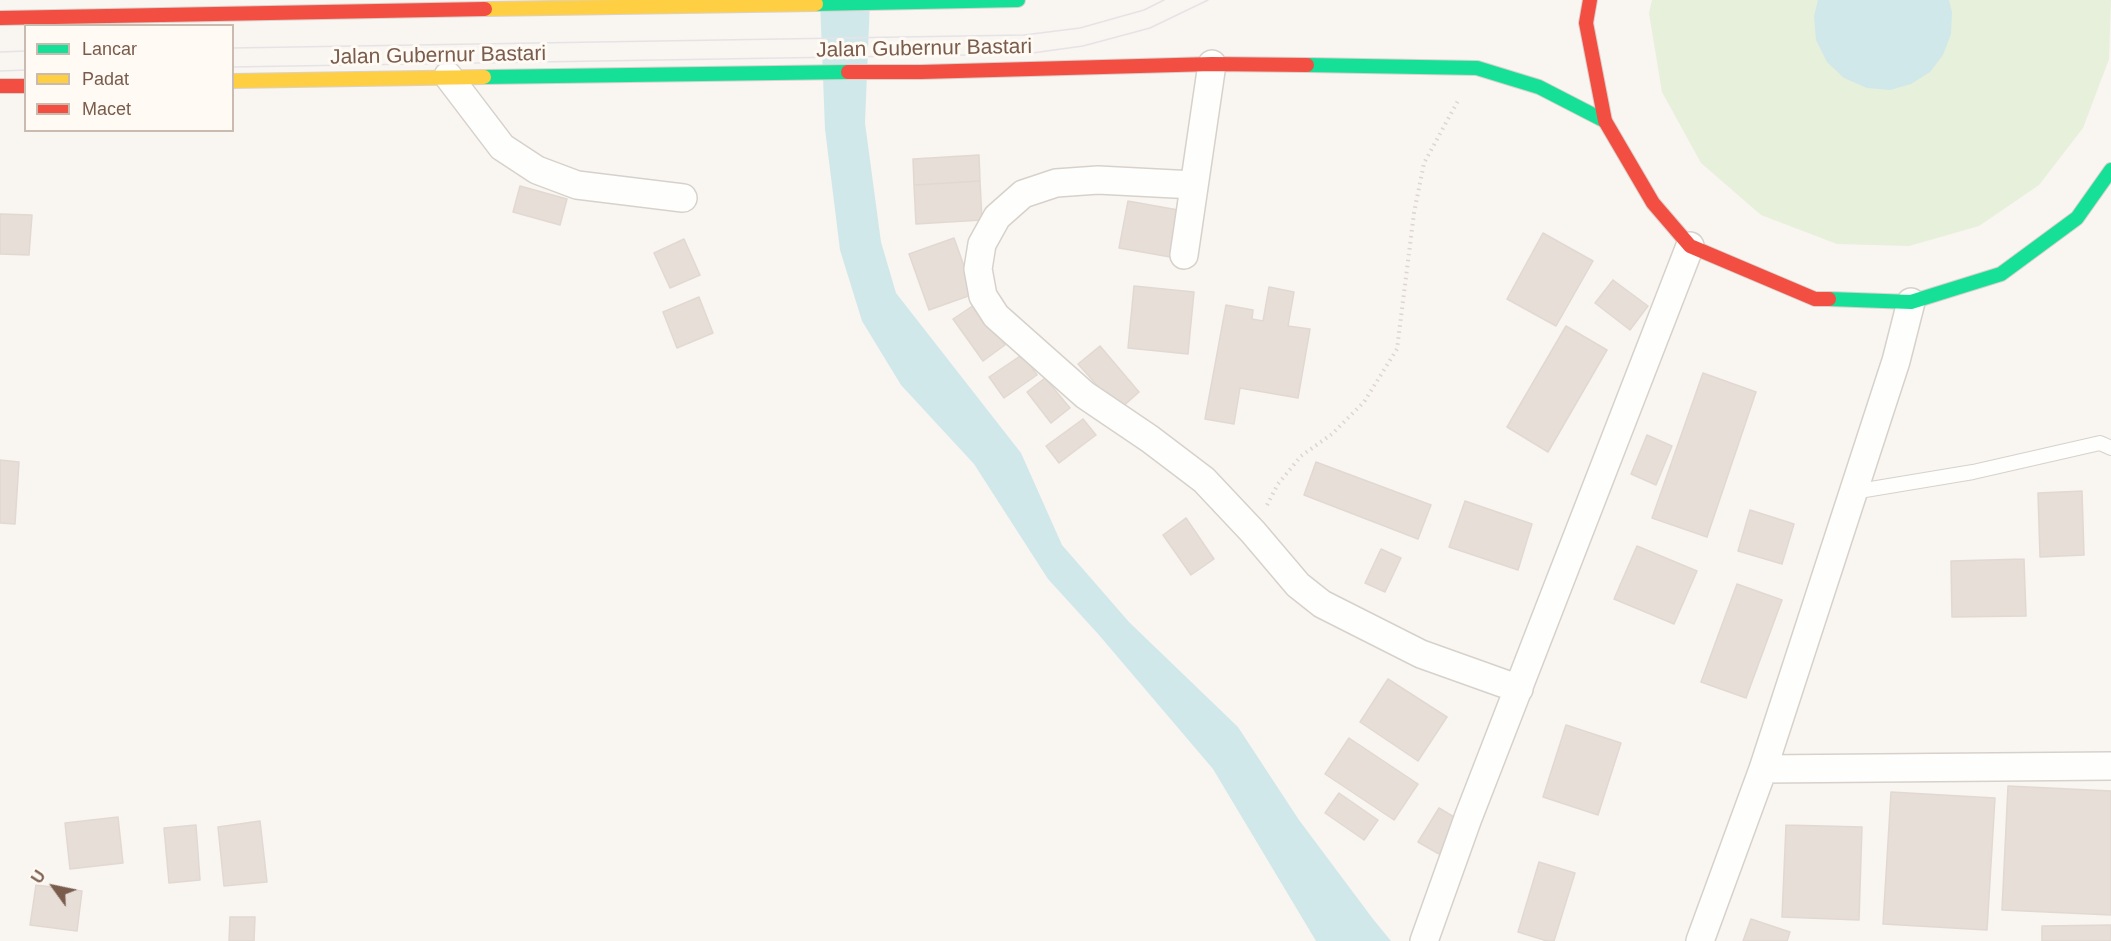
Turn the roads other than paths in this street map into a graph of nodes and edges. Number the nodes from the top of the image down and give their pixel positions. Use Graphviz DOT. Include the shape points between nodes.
graph roads {
  1 [pos="1018,0"];
  2 [pos="1590,0"];
  3 [pos="725,3"];
  4 [pos="0,18"];
  5 [pos="1212,64"];
  6 [pos="448,76"];
  7 [pos="234,81"];
  8 [pos="0,86"];
  9 [pos="24,86"];
  10 [pos="1605,121"];
  11 [pos="2111,170"];
  12 [pos="1194,185"];
  13 [pos="683,198"];
  14 [pos="1690,246"];
  15 [pos="1185,255"];
  16 [pos="1911,302"];
  17 [pos="2111,447"];
  18 [pos="1852,492"];
  19 [pos="1519,689"];
  20 [pos="2111,766"];
  21 [pos="1763,769"];
  22 [pos="1424,941"];
  23 [pos="1700,941"];
  1 -- 3 [label="highway"];
  2 -- 10 [label="highway" via="1586,23"];
  3 -- 4 [label="highway"];
  5 -- 6 [label="highway, Jalan Gubernur Bastari" via="921,72"];
  5 -- 10 [label="highway, Jalan Gubernur Bastari" via="1477,68 1539,87"];
  5 -- 12 [label="street"];
  6 -- 7 [label="highway, Jalan Gubernur Bastari"];
  6 -- 13 [label="street" via="502,147 537,170 577,185"];
  8 -- 9 [label="highway"];
  10 -- 14 [label="highway" via="1653,203"];
  11 -- 16 [label="highway" via="2077,218 2001,274"];
  12 -- 15 [label="street"];
  12 -- 19 [label="street" via="1098,180 1056,183 1023,194 997,217 982,244 978,269 983,296 996,316 1084,395 1204,480 1298,585 1322,604 1421,654"];
  14 -- 16 [label="highway" via="1815,299"];
  14 -- 19 [label="street"];
  16 -- 18 [label="street" via="1896,361"];
  17 -- 18 [label="lane" via="2100,443 1973,472"];
  18 -- 21 [label="street"];
  19 -- 22 [label="street"];
  20 -- 21 [label="street"];
  21 -- 23 [label="street"];
}
